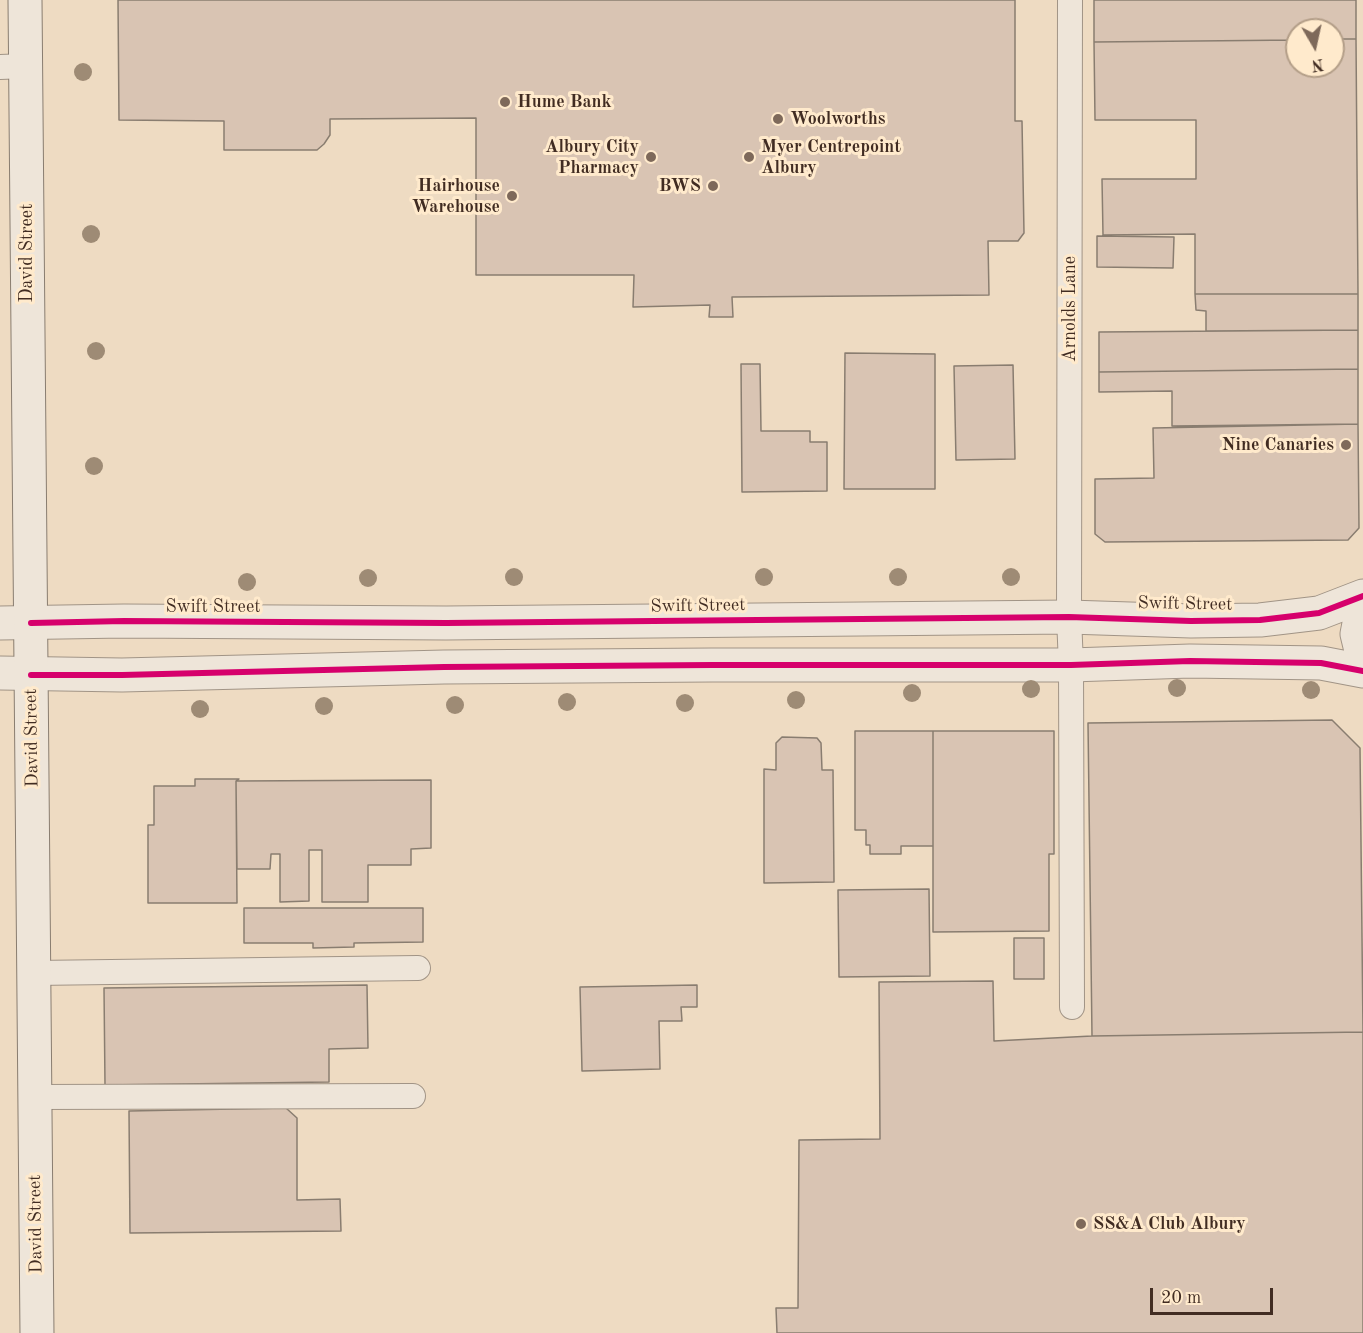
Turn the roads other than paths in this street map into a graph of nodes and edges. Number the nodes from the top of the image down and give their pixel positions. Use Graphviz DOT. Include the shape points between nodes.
graph roads {
  1 [pos="25,0"];
  2 [pos="1070,0"];
  3 [pos="13,66"];
  4 [pos="1363,597"];
  5 [pos="1363,603"];
  6 [pos="1069,617"];
  7 [pos="15,623"];
  8 [pos="446,623"];
  9 [pos="1363,659"];
  10 [pos="1071,665"];
  11 [pos="444,667"];
  12 [pos="1363,671"];
  13 [pos="16,674"];
  14 [pos="418,968"];
  15 [pos="34,973"];
  16 [pos="1072,1007"];
  17 [pos="35,1096"];
  18 [pos="413,1096"];
  19 [pos="37,1333"];
  1 -- 3 [label="street, David Street"];
  2 -- 6 [label="lane, Arnolds Lane"];
  3 -- 7 [label="street, David Street"];
  4 -- 6 [label="street, Swift Street" via="1319,613 1260,620"];
  5 -- 9 [label="street" via="1357,634"];
  6 -- 8 [label="street, Swift Street"];
  6 -- 10 [label="lane, Arnolds Lane"];
  7 -- 8 [label="street, Swift Street"];
  7 -- 13 [label="street, David Street"];
  8 -- 11 [label="street"];
  10 -- 11 [label="street"];
  10 -- 12 [label="street" via="1190,661 1321,663"];
  10 -- 16 [label="lane, Arnolds Lane"];
  11 -- 13 [label="street"];
  13 -- 15 [label="street, David Street"];
  14 -- 15 [label="lane"];
  15 -- 17 [label="street, David Street"];
  17 -- 18 [label="lane"];
  17 -- 19 [label="street, David Street"];
}
